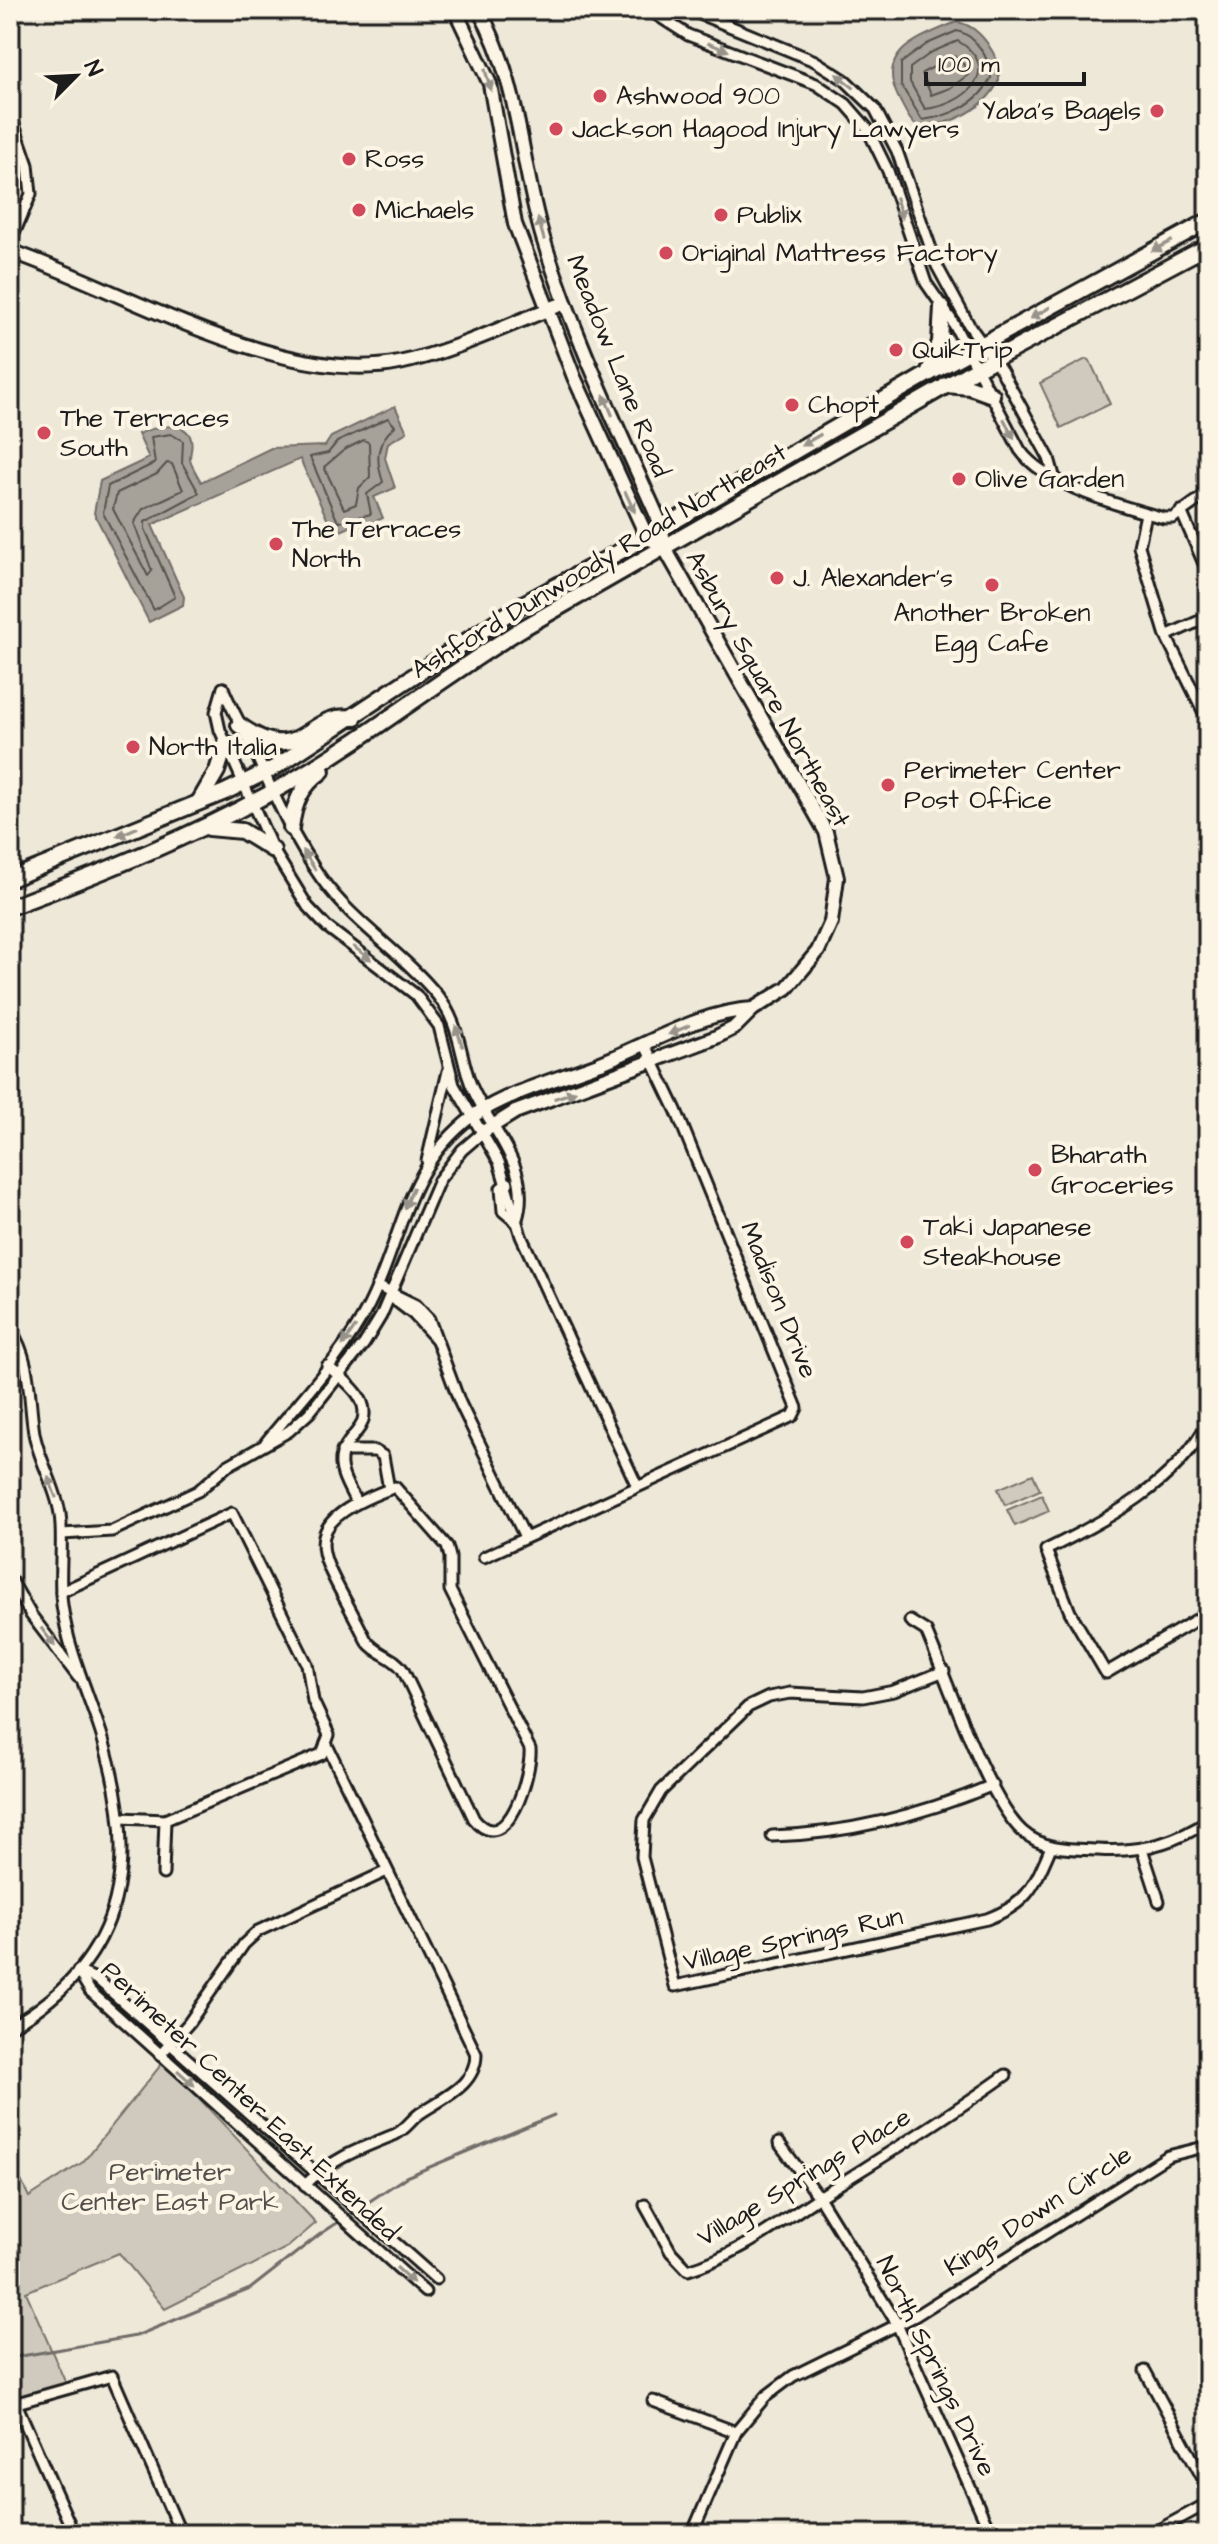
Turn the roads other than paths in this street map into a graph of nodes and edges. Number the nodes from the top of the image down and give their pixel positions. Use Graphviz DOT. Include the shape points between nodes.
graph roads {
  1 [pos="455,10"];
  2 [pos="479,10"];
  3 [pos="649,10"];
  4 [pos="690,10"];
  5 [pos="10,113"];
  6 [pos="1208,221"];
  7 [pos="10,243"];
  8 [pos="1208,246"];
  9 [pos="10,251"];
  10 [pos="565,303"];
  11 [pos="942,307"];
  12 [pos="547,310"];
  13 [pos="983,345"];
  14 [pos="969,352"];
  15 [pos="994,360"];
  16 [pos="977,368"];
  17 [pos="928,374"];
  18 [pos="946,385"];
  19 [pos="992,395"];
  20 [pos="1054,476"];
  21 [pos="1208,493"];
  22 [pos="1181,511"];
  23 [pos="1146,514"];
  24 [pos="662,527"];
  25 [pos="647,537"];
  26 [pos="664,547"];
  27 [pos="1208,573"];
  28 [pos="1208,617"];
  29 [pos="1166,636"];
  30 [pos="426,690"];
  31 [pos="1207,715"];
  32 [pos="354,718"];
  33 [pos="239,725"];
  34 [pos="226,743"];
  35 [pos="264,773"];
  36 [pos="244,783"];
  37 [pos="272,792"];
  38 [pos="252,801"];
  39 [pos="199,802"];
  40 [pos="291,828"];
  41 [pos="201,829"];
  42 [pos="273,850"];
  43 [pos="10,879"];
  44 [pos="10,907"];
  45 [pos="753,1009"];
  46 [pos="645,1045"];
  47 [pos="450,1063"];
  48 [pos="653,1063"];
  49 [pos="479,1112"];
  50 [pos="488,1128"];
  51 [pos="426,1166"];
  52 [pos="516,1222"];
  53 [pos="377,1286"];
  54 [pos="391,1295"];
  55 [pos="10,1328"];
  56 [pos="327,1366"];
  57 [pos="340,1376"];
  58 [pos="1208,1422"];
  59 [pos="263,1446"];
  60 [pos="342,1451"];
  61 [pos="637,1486"];
  62 [pos="389,1489"];
  63 [pos="356,1502"];
  64 [pos="62,1534"];
  65 [pos="525,1537"];
  66 [pos="484,1557"];
  67 [pos="10,1578"];
  68 [pos="61,1592"];
  69 [pos="1208,1613"];
  70 [pos="910,1621"];
  71 [pos="944,1671"];
  72 [pos="83,1684"];
  73 [pos="326,1743"];
  74 [pos="993,1785"];
  75 [pos="121,1818"];
  76 [pos="165,1820"];
  77 [pos="1208,1821"];
  78 [pos="772,1836"];
  79 [pos="1051,1847"];
  80 [pos="1142,1849"];
  81 [pos="387,1871"];
  82 [pos="163,1874"];
  83 [pos="1159,1901"];
  84 [pos="78,1971"];
  85 [pos="10,2027"];
  86 [pos="170,2044"];
  87 [pos="160,2055"];
  88 [pos="1006,2075"];
  89 [pos="779,2143"];
  90 [pos="1208,2146"];
  91 [pos="317,2173"];
  92 [pos="305,2185"];
  93 [pos="819,2197"];
  94 [pos="645,2205"];
  95 [pos="436,2279"];
  96 [pos="425,2292"];
  97 [pos="896,2322"];
  98 [pos="1145,2371"];
  99 [pos="653,2401"];
  100 [pos="13,2404"];
  101 [pos="736,2432"];
  102 [pos="1208,2488"];
  103 [pos="1208,2503"];
  104 [pos="74,2534"];
  105 [pos="181,2534"];
  106 [pos="692,2534"];
  107 [pos="991,2534"];
  108 [pos="1151,2534"];
  1 -- 12 [label="street, Meadow Lane Road, one-way" via="486,72 515,224"];
  10 -- 2 [label="street, Meadow Lane Road, one-way" via="533,202 507,69"];
  3 -- 11 [label="street, one-way" via="688,35 816,84 846,104 876,144 917,262"];
  13 -- 4 [label="street, one-way" via="937,266 897,151 875,109 815,61"];
  5 -- 7 [label="street" via="28,165 31,194"];
  6 -- 13 [label="main road, Ashford Dunwoody Road Northeast, one-way"];
  8 -- 15 [label="main road, Ashford Dunwoody Road Northeast"];
  9 -- 12 [label="street" via="233,341 307,363 396,363"];
  10 -- 12 [label="street"];
  24 -- 10 [label="street, Meadow Lane Road, one-way"];
  11 -- 14 [label="street"];
  11 -- 17 [label="main road" via="940,342"];
  12 -- 25 [label="street, Meadow Lane Road, one-way"];
  13 -- 14 [label="main road, Ashford Dunwoody Road Northeast"];
  13 -- 15 [label="street"];
  14 -- 16 [label="street"];
  14 -- 17 [label="main road, Ashford Dunwoody Road Northeast"];
  15 -- 16 [label="main road, Ashford Dunwoody Road Northeast"];
  15 -- 20 [label="street"];
  16 -- 18 [label="main road, Ashford Dunwoody Road Northeast"];
  16 -- 19 [label="street"];
  17 -- 24 [label="main road, Ashford Dunwoody Road Northeast, one-way"];
  18 -- 19 [label="main road"];
  18 -- 26 [label="main road, Ashford Dunwoody Road Northeast"];
  19 -- 20 [label="street, one-way" via="1027,460"];
  20 -- 23 [label="street"];
  21 -- 22 [label="street"];
  22 -- 23 [label="street" via="1173,518"];
  22 -- 27 [label="street"];
  23 -- 29 [label="street" via="1139,546"];
  24 -- 25 [label="main road, Ashford Dunwoody Road Northeast"];
  24 -- 26 [label="street, Meadow Lane Road"];
  25 -- 26 [label="street"];
  25 -- 32 [label="main road, Ashford Dunwoody Road Northeast" via="521,605"];
  26 -- 30 [label="main road, Ashford Dunwoody Road Northeast"];
  26 -- 45 [label="street, Asbury Square Northeast" via="826,832 835,860 837,897 818,951 787,988"];
  28 -- 29 [label="street"];
  29 -- 31 [label="street"];
  30 -- 37 [label="main road, Ashford Dunwoody Road Northeast" via="367,735"];
  30 -- 40 [label="main road" via="380,737 309,780 298,797"];
  32 -- 33 [label="main road" via="339,715 296,740 279,743"];
  32 -- 35 [label="main road, Ashford Dunwoody Road Northeast"];
  33 -- 34 [label="street" via="223,688 216,717"];
  33 -- 35 [label="street"];
  34 -- 36 [label="street"];
  34 -- 39 [label="main road"];
  35 -- 36 [label="main road, Ashford Dunwoody Road Northeast"];
  35 -- 37 [label="street"];
  36 -- 38 [label="street"];
  36 -- 39 [label="main road, Ashford Dunwoody Road Northeast"];
  37 -- 38 [label="main road, Ashford Dunwoody Road Northeast"];
  37 -- 40 [label="street"];
  38 -- 41 [label="main road, Ashford Dunwoody Road Northeast"];
  38 -- 42 [label="street"];
  39 -- 43 [label="main road, Ashford Dunwoody Road Northeast, one-way"];
  49 -- 40 [label="street, one-way" via="449,1011 429,985 343,906"];
  41 -- 42 [label="main road" via="242,831"];
  41 -- 44 [label="main road, Ashford Dunwoody Road Northeast"];
  42 -- 47 [label="street, one-way" via="316,916 427,1007"];
  45 -- 46 [label="street, Asbury Square Northeast, one-way" via="724,1011"];
  45 -- 48 [label="street, Asbury Square Northeast" via="734,1028"];
  46 -- 48 [label="street, Madison Drive"];
  46 -- 49 [label="street, Asbury Square Northeast"];
  47 -- 49 [label="street" via="454,1085"];
  47 -- 51 [label="street"];
  50 -- 48 [label="street, Asbury Square Northeast, one-way" via="526,1108"];
  48 -- 61 [label="street, Madison Drive" via="797,1408 793,1416"];
  49 -- 50 [label="street"];
  49 -- 51 [label="street" via="448,1137"];
  50 -- 52 [label="street"];
  50 -- 52 [label="street" via="519,1178"];
  50 -- 54 [label="street" via="462,1150 435,1187"];
  51 -- 53 [label="street, one-way" via="410,1194"];
  52 -- 61 [label="street"];
  53 -- 54 [label="street"];
  53 -- 56 [label="street, one-way" via="365,1313"];
  54 -- 57 [label="street"];
  54 -- 65 [label="street" via="424,1312 460,1403"];
  64 -- 55 [label="street, one-way" via="56,1494 35,1439 29,1372"];
  56 -- 57 [label="street"];
  56 -- 59 [label="street"];
  57 -- 59 [label="street" via="296,1425"];
  57 -- 60 [label="street" via="355,1388 363,1410 362,1424"];
  58 -- 69 [label="street" via="1197,1444 1157,1485 1046,1550 1070,1612 1106,1673"];
  59 -- 64 [label="street" via="202,1488 119,1528"];
  60 -- 62 [label="street" via="383,1456"];
  60 -- 63 [label="street" via="342,1470"];
  61 -- 65 [label="street, Madison Drive"];
  62 -- 63 [label="street"];
  62 -- 63 [label="street" via="395,1487 447,1546 450,1590 530,1749 516,1808 498,1828 483,1827 474,1819 403,1670 366,1640 322,1548 327,1524"];
  64 -- 68 [label="street"];
  65 -- 66 [label="street, Madison Drive"];
  67 -- 72 [label="street, one-way"];
  68 -- 72 [label="street"];
  68 -- 73 [label="street" via="232,1513 307,1664 313,1701 329,1735"];
  70 -- 71 [label="street" via="926,1631"];
  71 -- 74 [label="street"];
  71 -- 79 [label="street, Village Springs Run" via="863,1697 769,1697 748,1707 661,1791 644,1820 642,1857 675,1986 987,1919 1016,1908 1034,1886"];
  72 -- 75 [label="street"];
  73 -- 76 [label="street" via="322,1754"];
  73 -- 81 [label="street"];
  74 -- 78 [label="street" via="911,1814 806,1835"];
  74 -- 79 [label="street" via="1022,1831"];
  75 -- 76 [label="street"];
  75 -- 84 [label="street" via="123,1862 117,1897 98,1942"];
  76 -- 82 [label="street"];
  77 -- 80 [label="street" via="1183,1838"];
  79 -- 80 [label="street"];
  80 -- 83 [label="street"];
  81 -- 86 [label="street" via="258,1931"];
  81 -- 91 [label="street" via="476,2054 476,2065 452,2094 398,2133"];
  84 -- 85 [label="street" via="46,2003"];
  84 -- 86 [label="street, Perimeter Center East Extended" via="98,1980"];
  84 -- 87 [label="street, Perimeter Center East Extended" via="90,1991"];
  86 -- 87 [label="street"];
  86 -- 91 [label="street, Perimeter Center East Extended"];
  87 -- 92 [label="street, Perimeter Center East Extended, one-way"];
  88 -- 93 [label="street, Village Springs Place"];
  89 -- 93 [label="street, North Springs Drive"];
  90 -- 97 [label="street, Kings Down Circle" via="1168,2156 915,2316"];
  91 -- 92 [label="street"];
  91 -- 95 [label="street, Perimeter Center East Extended"];
  92 -- 96 [label="street, Perimeter Center East Extended, one-way"];
  93 -- 94 [label="street, Village Springs Place" via="725,2257 688,2270 671,2252"];
  93 -- 97 [label="street, North Springs Drive"];
  97 -- 101 [label="street, Kings Down Circle" via="793,2376 765,2397"];
  97 -- 107 [label="street, North Springs Drive"];
  98 -- 102 [label="street"];
  99 -- 101 [label="street"];
  100 -- 104 [label="street"];
  100 -- 105 [label="street" via="112,2376"];
  101 -- 106 [label="street, Kings Down Circle"];
  103 -- 108 [label="street"];
}
